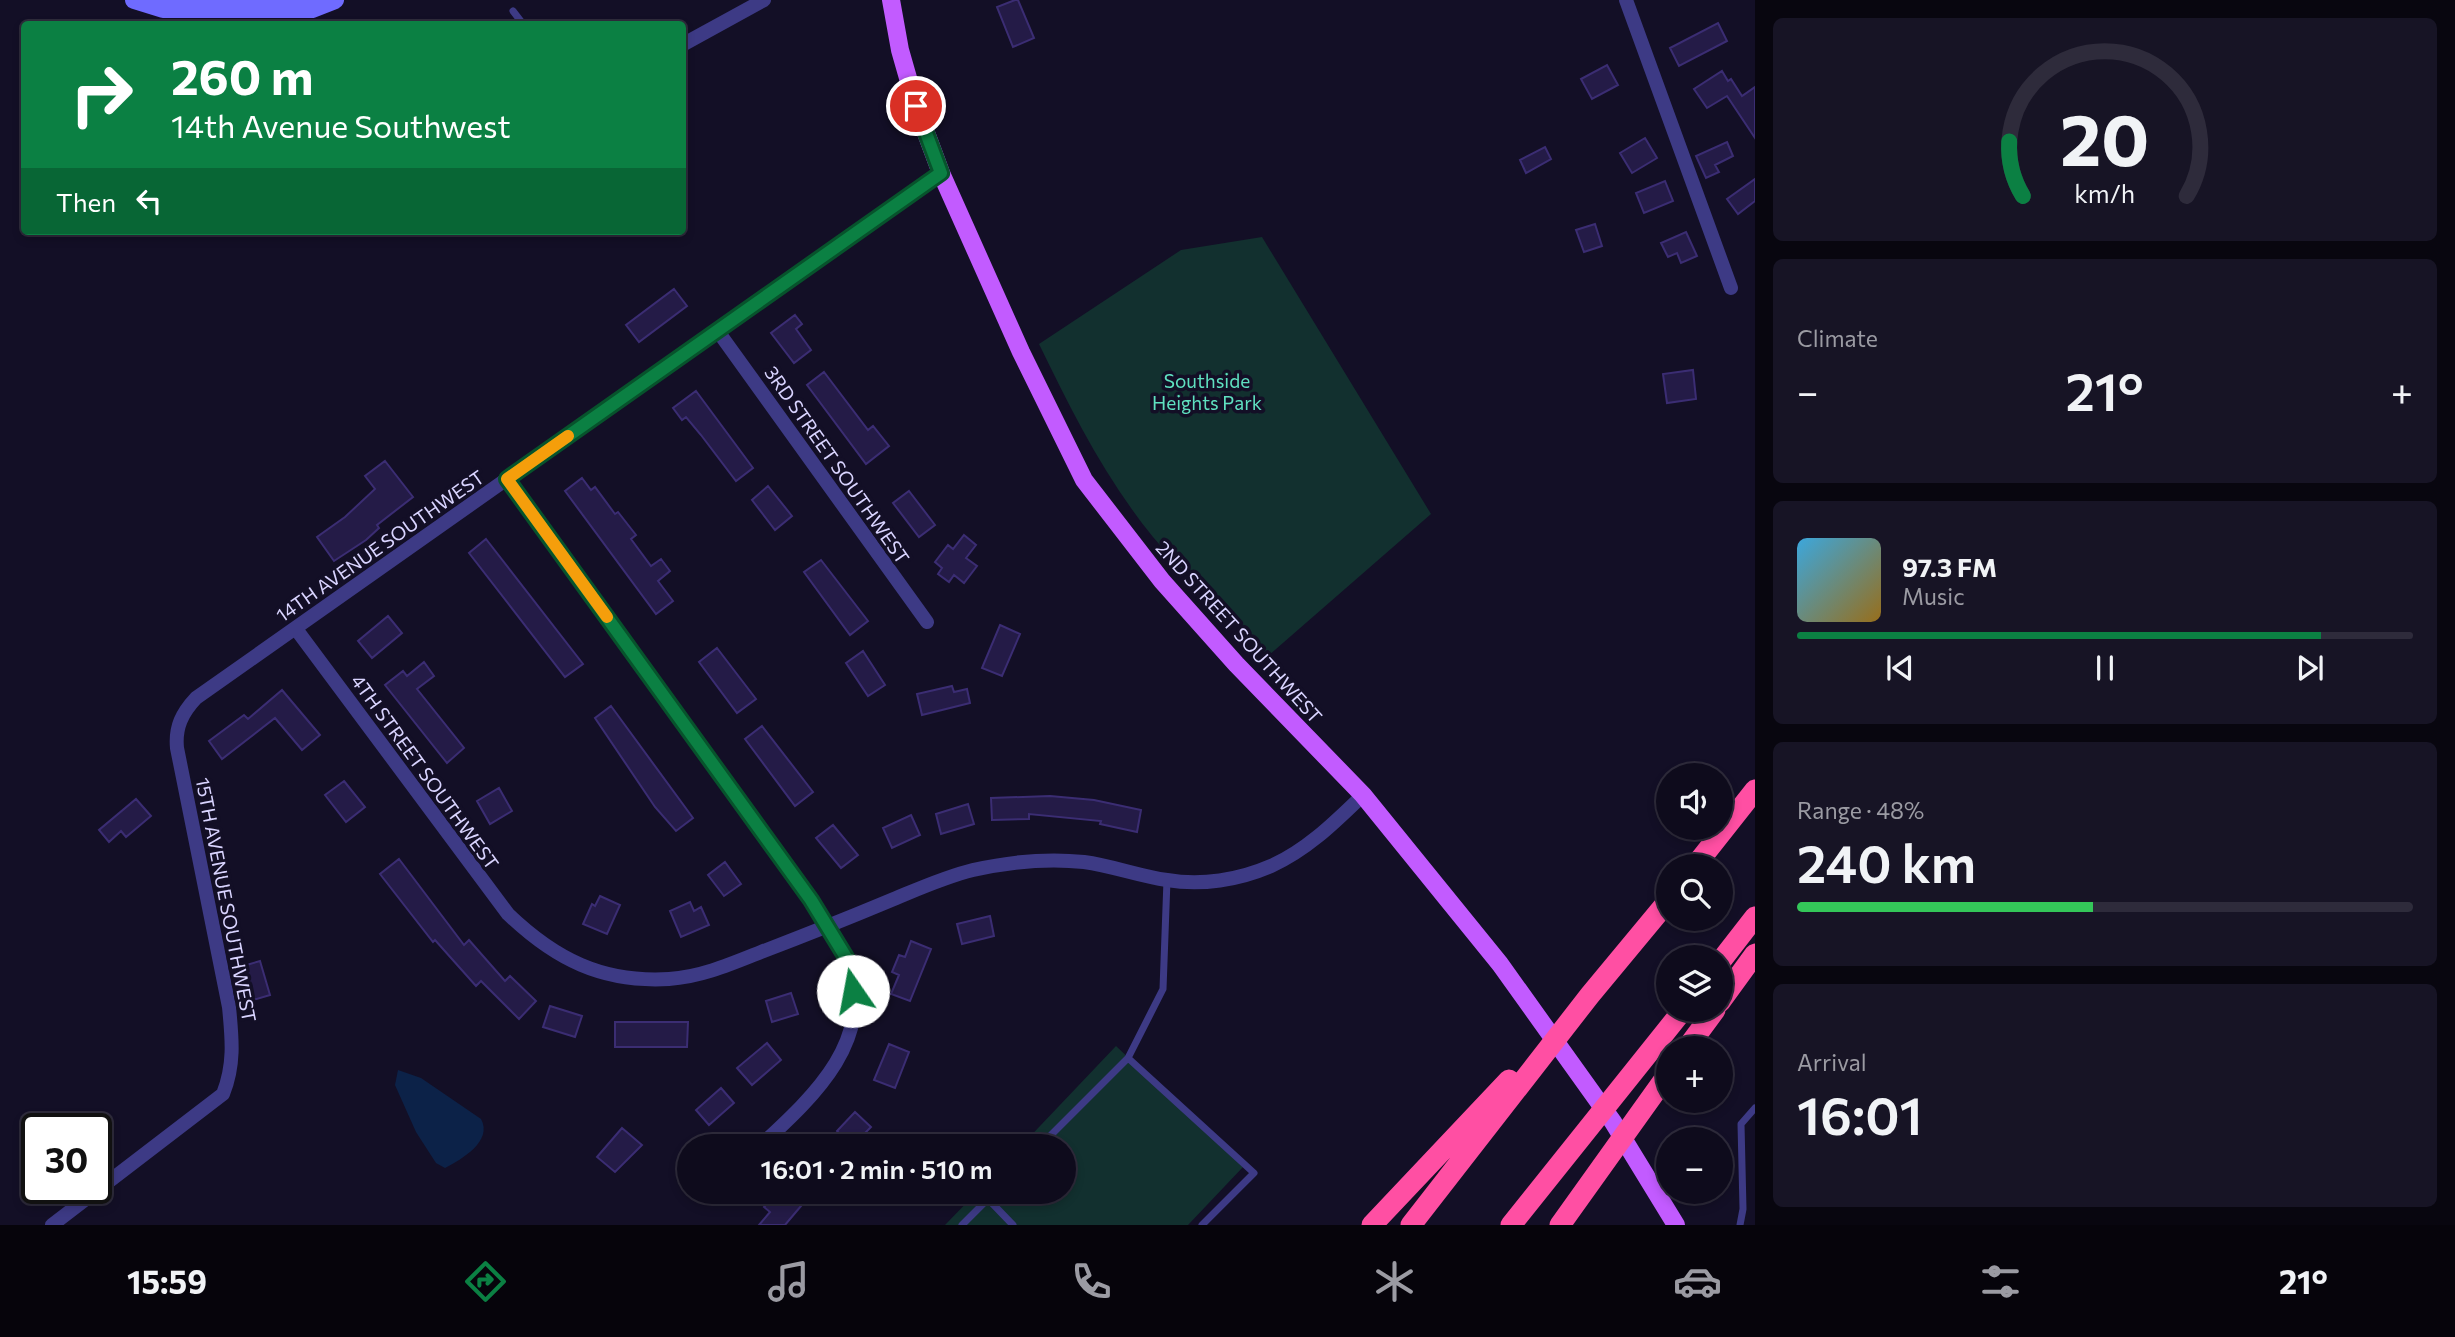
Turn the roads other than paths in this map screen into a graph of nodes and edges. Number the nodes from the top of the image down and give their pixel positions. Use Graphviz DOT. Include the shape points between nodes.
graph roads {
  1 [pos="134,0"];
  2 [pos="335,0"];
  3 [pos="764,0"];
  4 [pos="891,0"];
  5 [pos="1626,0"];
  6 [pos="513,11"];
  7 [pos="521,21"];
  8 [pos="686,44"];
  9 [pos="941,173"];
  10 [pos="1731,288"];
  11 [pos="717,330"];
  12 [pos="507,479"];
  13 [pos="927,622"];
  14 [pos="296,629"];
  15 [pos="186,708"];
  16 [pos="1755,790"];
  17 [pos="1363,795"];
  18 [pos="1704,854"];
  19 [pos="1167,880"];
  20 [pos="1656,915"];
  21 [pos="1755,917"];
  22 [pos="828,926"];
  23 [pos="1733,945"];
  24 [pos="1755,954"];
  25 [pos="1733,984"];
  26 [pos="1590,995"];
  27 [pos="1673,1022"];
  28 [pos="1128,1058"];
  29 [pos="1656,1091"];
  30 [pos="1755,1108"];
  31 [pos="772,1134"];
  32 [pos="1052,1134"];
  33 [pos="983,1204"];
  34 [pos="993,1204"];
  35 [pos="52,1225"];
  36 [pos="962,1225"];
  37 [pos="1013,1225"];
  38 [pos="1202,1225"];
  39 [pos="1372,1225"];
  40 [pos="1411,1225"];
  41 [pos="1511,1225"];
  42 [pos="1560,1225"];
  43 [pos="1676,1225"];
  44 [pos="1740,1225"];
  1 -- 2 [label="main road" via="163,9 312,9"];
  3 -- 8 [label="street"];
  4 -- 9 [label="main road, 2ND STREET SOUTHWEST" via="916,106"];
  5 -- 10 [label="street"];
  6 -- 7 [label="lane"];
  9 -- 11 [label="street, 14TH AVENUE SOUTHWEST"];
  9 -- 17 [label="main road, 2ND STREET SOUTHWEST" via="1084,480 1162,581"];
  11 -- 12 [label="street, 14TH AVENUE SOUTHWEST"];
  11 -- 13 [label="street, 3RD STREET SOUTHWEST"];
  12 -- 14 [label="street, 14TH AVENUE SOUTHWEST"];
  12 -- 22 [label="street"];
  14 -- 15 [label="street, 14TH AVENUE SOUTHWEST"];
  14 -- 22 [label="street, 4TH STREET SOUTHWEST" via="492,896 528,934 558,955 634,979 670,979 717,970"];
  15 -- 35 [label="street, 15TH AVENUE SOUTHWEST" via="178,727 177,748 229,1007 233,1049 229,1079 223,1094"];
  16 -- 18 [label="highway"];
  17 -- 19 [label="street, 4TH STREET SOUTHWEST" via="1312,841 1272,866 1228,880"];
  17 -- 43 [label="main road, 2ND STREET SOUTHWEST" via="1568,1056"];
  19 -- 22 [label="street, 4TH STREET SOUTHWEST" via="1081,862 1004,864 948,878"];
  19 -- 28 [label="lane" via="1163,989"];
  20 -- 26 [label="highway"];
  21 -- 23 [label="highway"];
  22 -- 31 [label="street" via="851,975 854,1008 847,1040 820,1087"];
  24 -- 25 [label="highway"];
  26 -- 39 [label="highway"];
  26 -- 40 [label="highway"];
  27 -- 41 [label="highway"];
  28 -- 32 [label="lane"];
  28 -- 38 [label="lane" via="1254,1173"];
  29 -- 42 [label="highway"];
  30 -- 44 [label="lane" via="1741,1125"];
  33 -- 36 [label="lane"];
  34 -- 37 [label="lane"];
}
